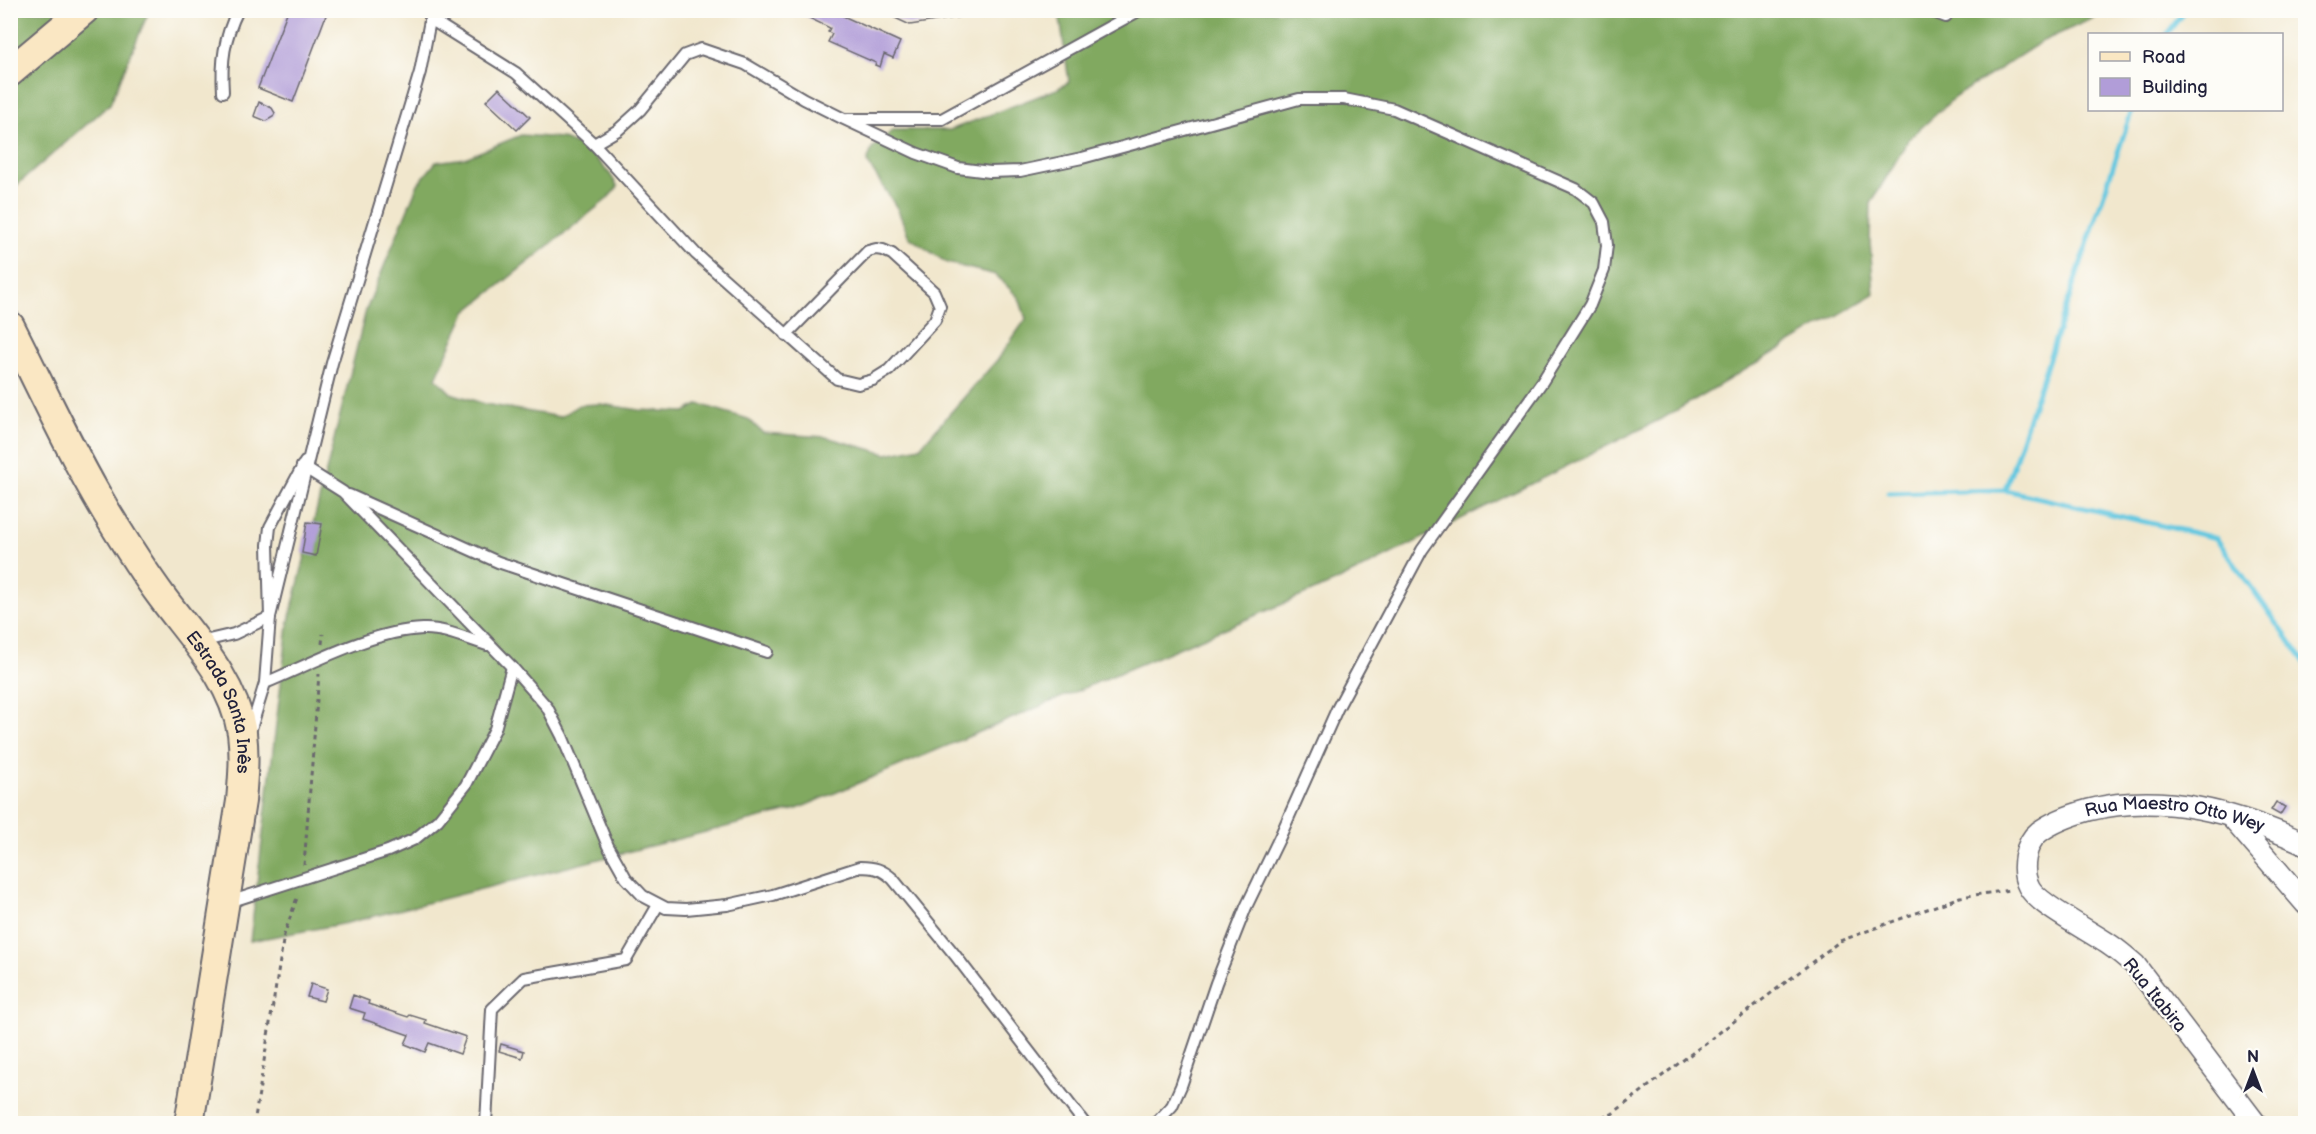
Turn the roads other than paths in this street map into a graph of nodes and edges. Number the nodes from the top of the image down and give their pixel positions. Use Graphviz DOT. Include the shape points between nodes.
graph roads {
  1 [pos="84,10"];
  2 [pos="238,10"];
  3 [pos="1140,10"];
  4 [pos="1928,10"];
  5 [pos="431,15"];
  6 [pos="1946,17"];
  7 [pos="10,72"];
  8 [pos="223,92"];
  9 [pos="844,119"];
  10 [pos="594,144"];
  11 [pos="10,326"];
  12 [pos="786,335"];
  13 [pos="305,465"];
  14 [pos="343,492"];
  15 [pos="270,617"];
  16 [pos="197,642"];
  17 [pos="489,645"];
  18 [pos="767,652"];
  19 [pos="512,667"];
  20 [pos="265,683"];
  21 [pos="244,753"];
  22 [pos="2229,814"];
  23 [pos="2306,844"];
  24 [pos="2029,887"];
  25 [pos="225,903"];
  26 [pos="2306,904"];
  27 [pos="658,905"];
  28 [pos="189,1124"];
  29 [pos="486,1124"];
  30 [pos="1085,1124"];
  31 [pos="1155,1124"];
  32 [pos="2256,1124"];
  1 -- 7 [label="main road"];
  2 -- 8 [label="lane" via="223,53"];
  3 -- 9 [label="lane" via="942,118"];
  4 -- 6 [label="lane"];
  5 -- 10 [label="lane" via="516,73"];
  5 -- 13 [label="lane" via="420,72"];
  9 -- 10 [label="lane" via="745,64 701,49 685,55 640,110 618,130"];
  9 -- 31 [label="lane" via="958,168 1010,172 1082,158 1299,99 1344,99 1394,110 1576,189 1594,203 1604,222 1604,270 1590,305 1542,382 1422,550 1337,709 1246,907 1181,1086 1172,1106"];
  10 -- 12 [label="lane" via="696,254"];
  11 -- 16 [label="main road, Estrada Santa Inês" via="106,512 161,596"];
  12 -- 12 [label="lane" via="868,252 876,249 892,254 934,292 940,306 935,320 889,370 858,384 837,379"];
  13 -- 14 [label="lane"];
  13 -- 15 [label="lane"];
  13 -- 15 [label="lane" via="270,527"];
  14 -- 17 [label="lane"];
  14 -- 18 [label="lane" via="498,562"];
  15 -- 16 [label="lane" via="234,634"];
  15 -- 20 [label="lane"];
  16 -- 21 [label="main road, Estrada Santa Inês" via="227,690 242,731"];
  17 -- 19 [label="lane"];
  17 -- 20 [label="lane" via="425,628 389,634"];
  19 -- 25 [label="lane" via="495,729 466,785 438,820 415,839"];
  19 -- 27 [label="lane" via="547,707 626,878"];
  20 -- 21 [label="lane"];
  21 -- 25 [label="main road, Estrada Santa Inês" via="241,801"];
  22 -- 23 [label="street, Rua Maestro Otto Wey"];
  22 -- 24 [label="street, Rua Maestro Otto Wey" via="2192,806 2134,802 2067,816 2033,837 2026,850"];
  22 -- 26 [label="street"];
  24 -- 32 [label="street, Rua Itabira" via="2135,965"];
  25 -- 28 [label="main road, Estrada Santa Inês"];
  27 -- 29 [label="lane" via="626,960 524,978 492,1009"];
  27 -- 30 [label="lane" via="686,909 727,905 773,895 860,867 882,870 955,954"];
}
